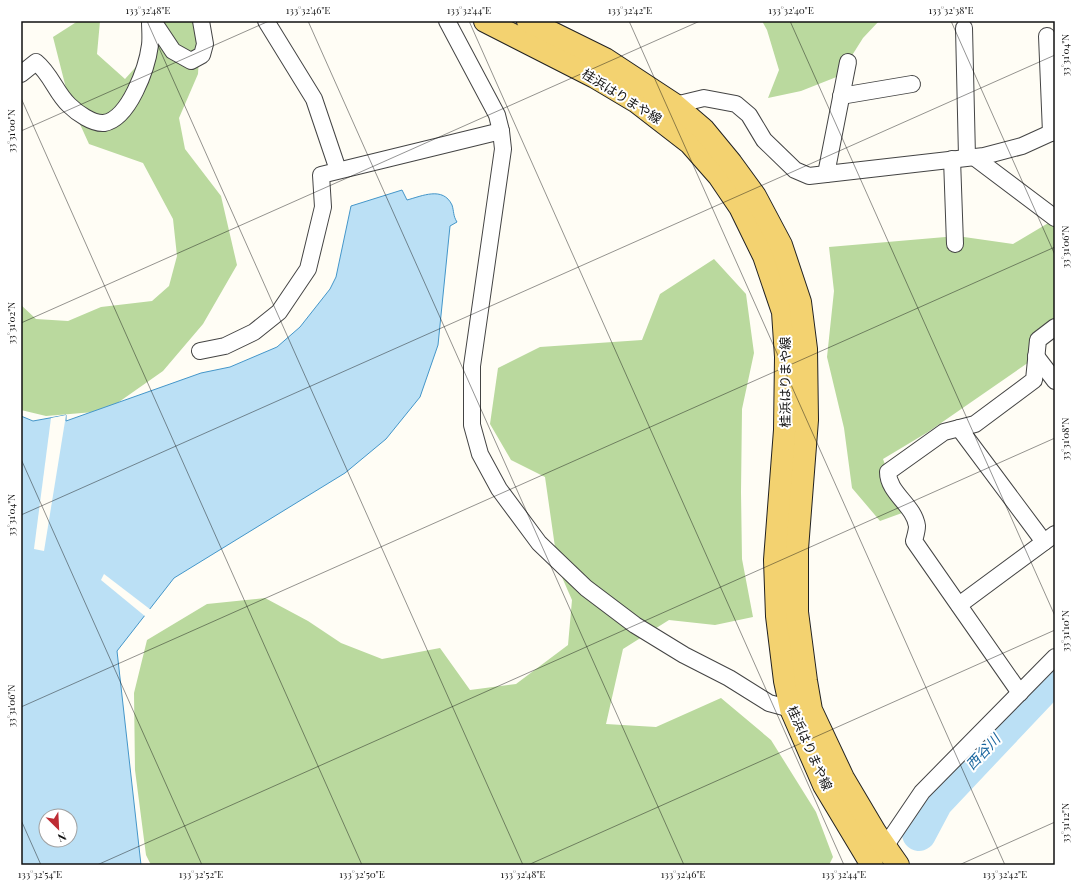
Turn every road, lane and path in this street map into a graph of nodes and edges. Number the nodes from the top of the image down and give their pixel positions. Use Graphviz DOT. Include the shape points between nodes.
graph roads {
  1 [pos="152,21"];
  2 [pos="201,21"];
  3 [pos="266,21"];
  4 [pos="447,21"];
  5 [pos="485,21"];
  6 [pos="528,21"];
  7 [pos="964,28"];
  8 [pos="1047,36"];
  9 [pos="848,62"];
  10 [pos="21,74"];
  11 [pos="912,84"];
  12 [pos="841,96"];
  13 [pos="667,112"];
  14 [pos="501,131"];
  15 [pos="1053,132"];
  16 [pos="964,158"];
  17 [pos="338,170"];
  18 [pos="826,174"];
  19 [pos="1055,218"];
  20 [pos="954,244"];
  21 [pos="1055,327"];
  22 [pos="200,351"];
  23 [pos="1036,356"];
  24 [pos="1055,382"];
  25 [pos="959,428"];
  26 [pos="1050,538"];
  27 [pos="959,605"];
  28 [pos="1055,657"];
  29 [pos="1020,693"];
  30 [pos="791,708"];
  31 [pos="885,846"];
  32 [pos="872,865"];
  33 [pos="898,865"];
  1 -- 2 [label="street" via="173,51 192,61 202,56 205,44"];
  1 -- 10 [label="street" via="150,46 138,85 116,118 103,123 89,119 69,105 44,68 36,62"];
  3 -- 17 [label="street" via="314,98"];
  4 -- 14 [label="street" via="497,115"];
  5 -- 13 [label="main road, 桂浜はりまや線" via="595,77 637,102"];
  6 -- 13 [label="main road, 桂浜はりまや線" via="605,59"];
  7 -- 16 [label="street"];
  8 -- 15 [label="street"];
  9 -- 12 [label="street"];
  11 -- 12 [label="street"];
  12 -- 18 [label="street"];
  13 -- 18 [label="street" via="704,98 736,104 749,115 764,140 795,170 809,176"];
  13 -- 30 [label="main road, 桂浜はりまや線" via="719,176 740,207 764,256 783,312 786,357 785,430 775,567 777,616"];
  13 -- 31 [label="main road, 桂浜はりまや線" via="703,129 732,163 755,196 781,245 800,302 806,349 807,420 798,549 797,612 806,681 811,710 843,778"];
  14 -- 17 [label="street"];
  14 -- 30 [label="street" via="503,149 472,366 472,425 480,454 499,489 539,543 586,588 684,655 770,703"];
  15 -- 16 [label="street" via="1022,146"];
  16 -- 18 [label="street"];
  16 -- 19 [label="street"];
  16 -- 20 [label="street"];
  17 -- 22 [label="street" via="321,175 323,207 308,269 279,312 254,332 226,346"];
  21 -- 23 [label="street" via="1038,340"];
  23 -- 24 [label="street"];
  23 -- 25 [label="street" via="1034,380 975,424"];
  25 -- 26 [label="street"];
  25 -- 27 [label="street" via="944,432 893,467 888,472 888,480 909,507 917,526 914,542"];
  26 -- 27 [label="street"];
  27 -- 29 [label="street"];
  28 -- 29 [label="street"];
  29 -- 31 [label="street" via="922,792"];
  30 -- 32 [label="main road, 桂浜はりまや線" via="824,785"];
  31 -- 32 [label="street"];
  31 -- 33 [label="main road, 桂浜はりまや線"];
}
